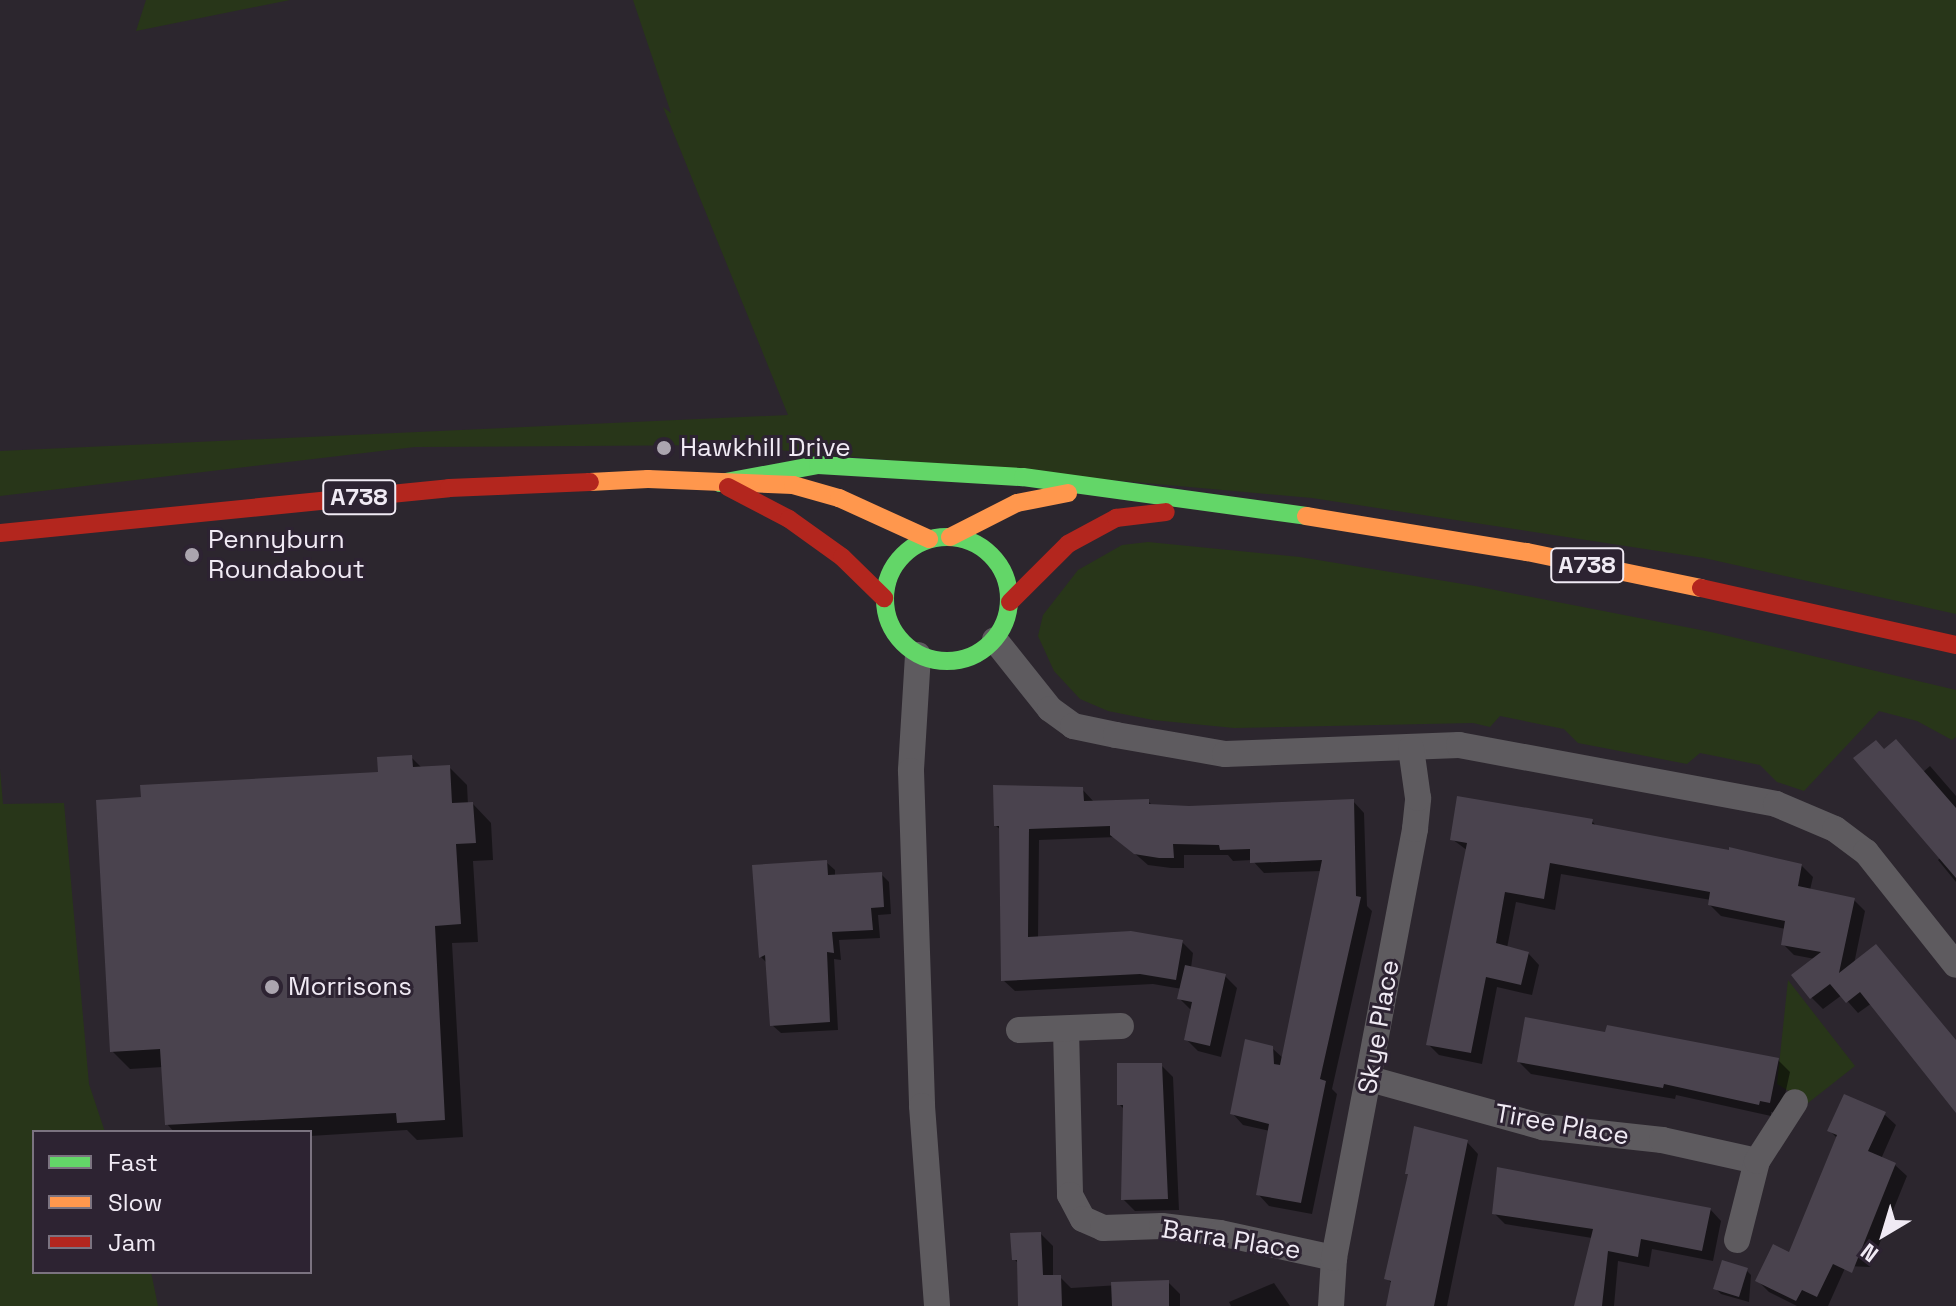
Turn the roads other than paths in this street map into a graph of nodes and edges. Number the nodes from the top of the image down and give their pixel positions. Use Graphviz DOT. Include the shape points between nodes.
graph roads {
  1 [pos="720,483"];
  2 [pos="1129,494"];
  3 [pos="1215,505"];
  4 [pos="0,533"];
  5 [pos="950,537"];
  6 [pos="929,539"];
  7 [pos="884,598"];
  8 [pos="1010,602"];
  9 [pos="995,640"];
  10 [pos="1956,645"];
  11 [pos="918,655"];
  12 [pos="1411,748"];
  13 [pos="1956,965"];
  14 [pos="1121,1026"];
  15 [pos="1066,1029"];
  16 [pos="1019,1030"];
  17 [pos="1370,1079"];
  18 [pos="1795,1102"];
  19 [pos="1757,1161"];
  20 [pos="1737,1240"];
  21 [pos="1334,1258"];
  22 [pos="937,1306"];
  23 [pos="1331,1306"];
  1 -- 2 [label="main road" via="818,465 1023,477"];
  1 -- 4 [label="main road, A738" via="648,479 449,488"];
  1 -- 6 [label="main road, A738" via="793,485 820,492"];
  1 -- 7 [label="main road, A738" via="789,519 842,557"];
  2 -- 3 [label="main road, A738"];
  2 -- 5 [label="main road, A738" via="1066,493 1017,503"];
  3 -- 8 [label="main road, A738" via="1116,518 1068,544"];
  3 -- 10 [label="main road, A738" via="1527,552"];
  5 -- 6 [label="main road, A738"];
  5 -- 8 [label="main road, A738" via="969,541 993,557 1007,582"];
  6 -- 7 [label="main road, A738" via="897,561"];
  7 -- 11 [label="main road, A738" via="893,631"];
  8 -- 9 [label="main road, A738"];
  9 -- 11 [label="main road" via="959,661 938,662"];
  9 -- 12 [label="street" via="1032,689 1073,726 1225,754"];
  11 -- 22 [label="street" via="911,787 922,1106"];
  12 -- 13 [label="street" via="1459,745 1776,804 1807,815 1866,852"];
  12 -- 17 [label="street, Skye Place" via="1418,798 1415,829"];
  14 -- 15 [label="street"];
  15 -- 16 [label="street"];
  15 -- 21 [label="street, Barra Place" via="1070,1195 1083,1219 1103,1228 1162,1226 1220,1233"];
  17 -- 19 [label="street, Tiree Place" via="1543,1127 1662,1140"];
  17 -- 21 [label="street, Skye Place"];
  18 -- 19 [label="street"];
  19 -- 20 [label="street"];
  21 -- 23 [label="street, Skye Place"];
}
